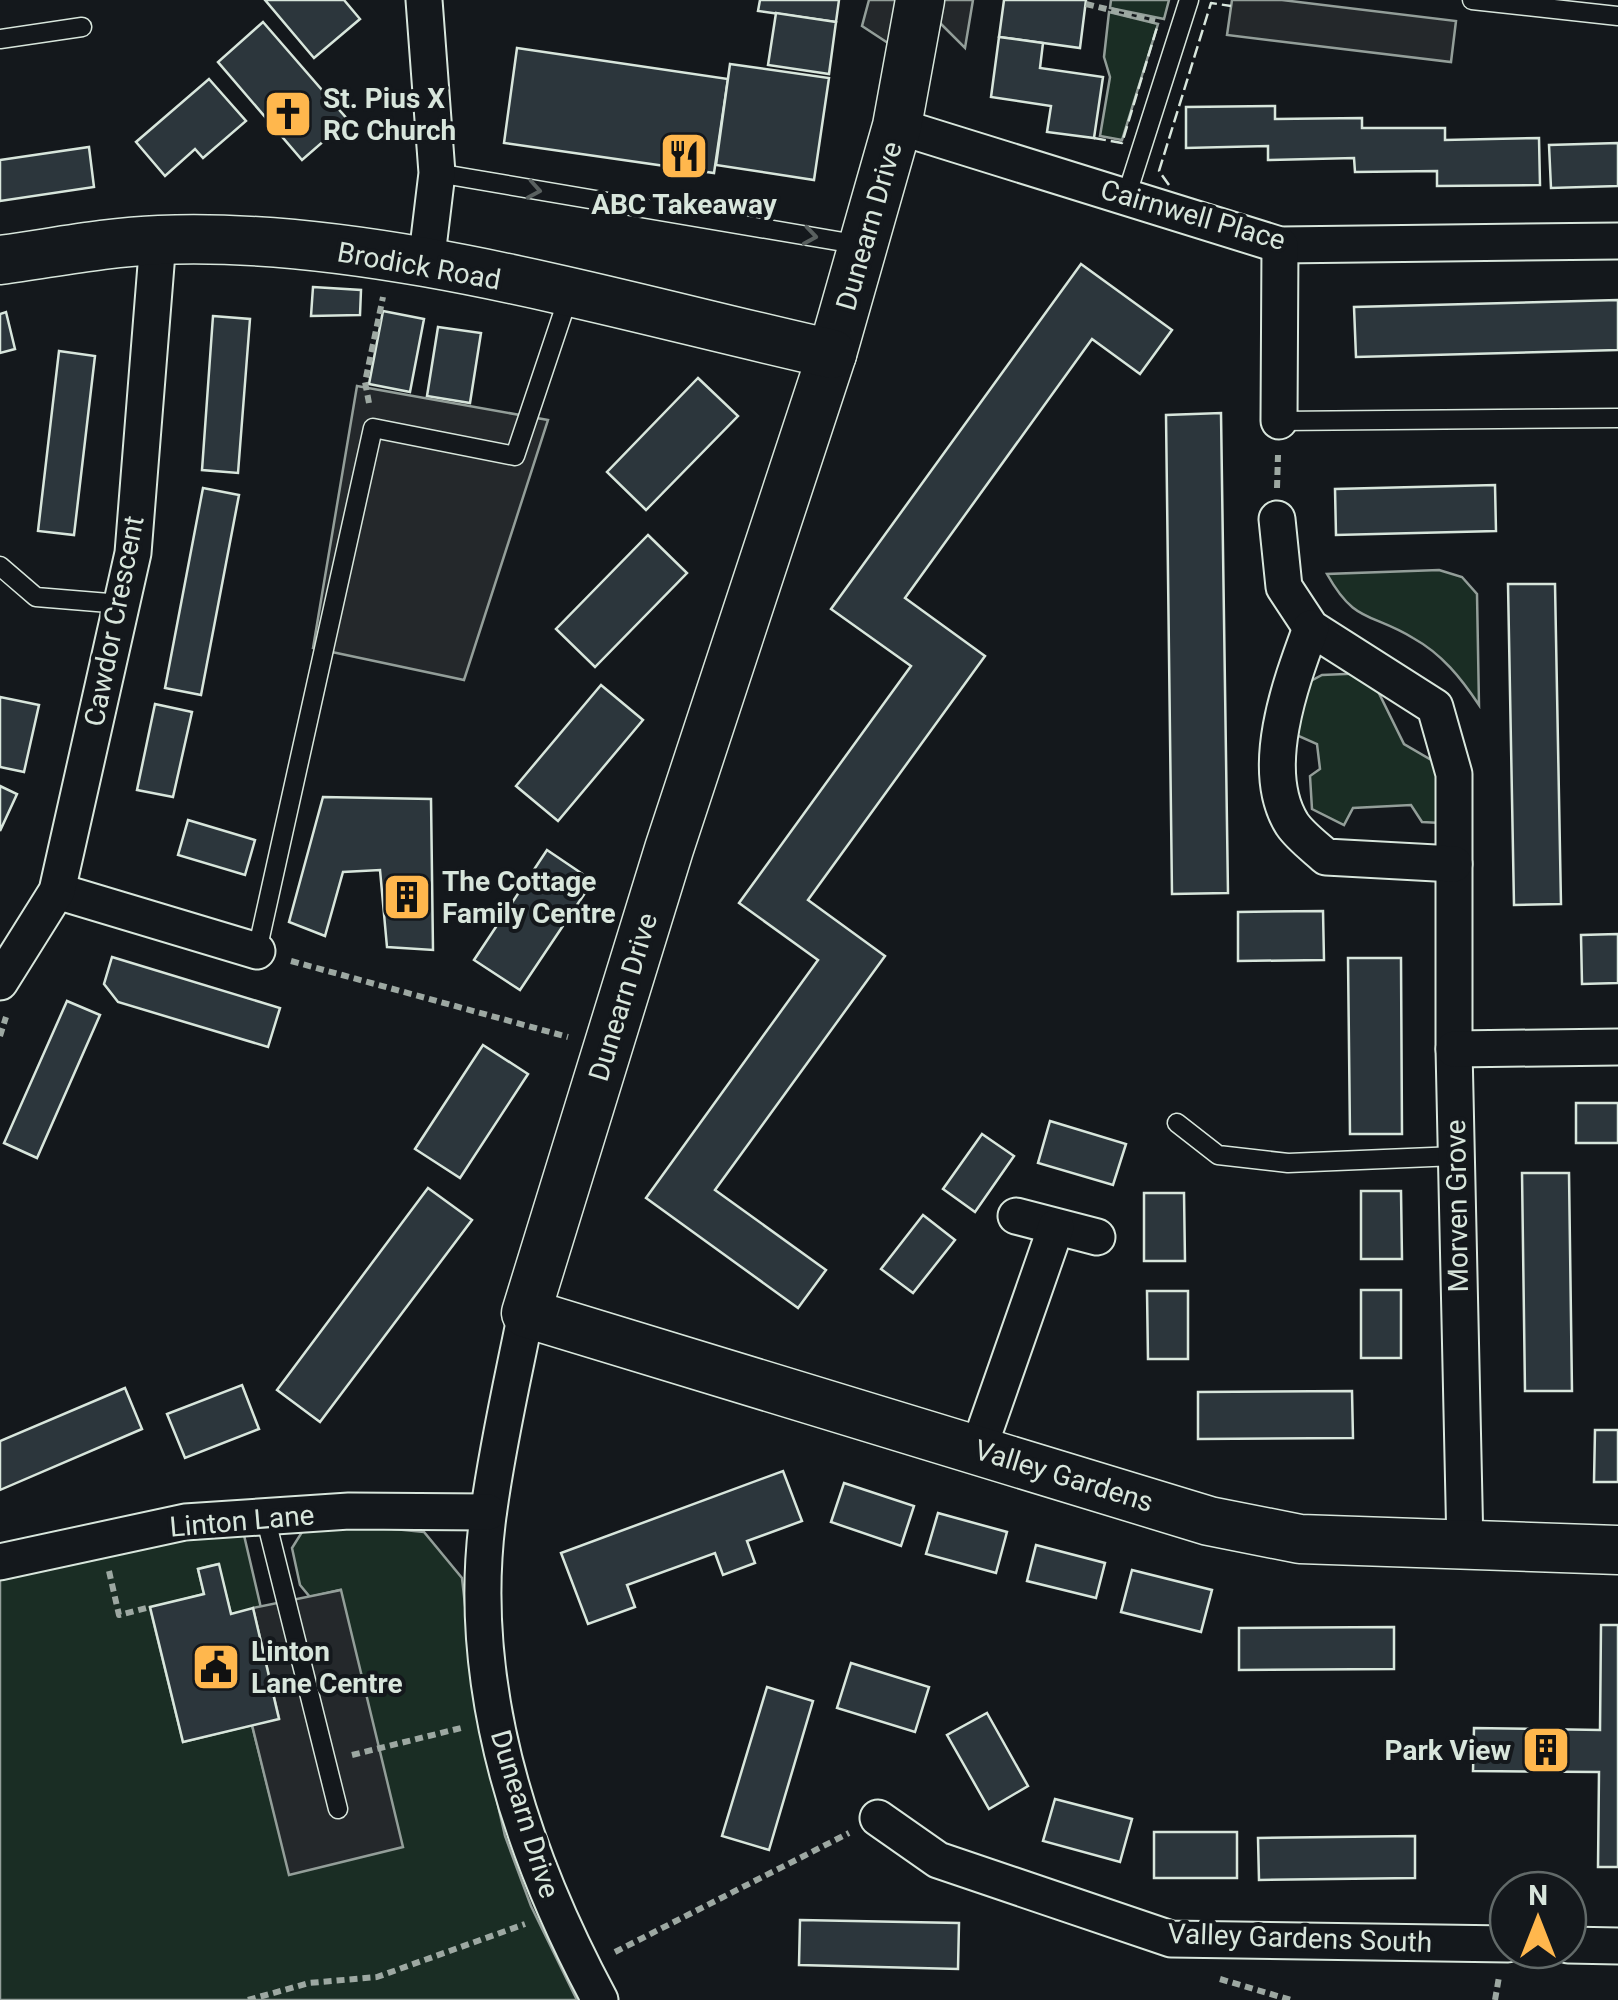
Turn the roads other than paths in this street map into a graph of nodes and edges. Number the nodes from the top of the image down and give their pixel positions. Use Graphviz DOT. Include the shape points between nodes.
graph roads {
  1 [pos="424,0"];
  2 [pos="920,0"];
  3 [pos="1189,0"];
  4 [pos="1472,0"];
  5 [pos="1618,16"];
  6 [pos="82,27"];
  7 [pos="0,39"];
  8 [pos="897,126"];
  9 [pos="438,174"];
  10 [pos="1126,197"];
  11 [pos="158,240"];
  12 [pos="1618,241"];
  13 [pos="863,245"];
  14 [pos="1280,245"];
  15 [pos="0,260"];
  16 [pos="409,261"];
  17 [pos="569,295"];
  18 [pos="832,354"];
  19 [pos="1618,418"];
  20 [pos="1279,421"];
  21 [pos="1276,519"];
  22 [pos="0,566"];
  23 [pos="122,604"];
  24 [pos="1310,628"];
  25 [pos="1454,864"];
  26 [pos="57,891"];
  27 [pos="257,951"];
  28 [pos="0,982"];
  29 [pos="1618,1047"];
  30 [pos="1454,1049"];
  31 [pos="1176,1123"];
  32 [pos="1456,1156"];
  33 [pos="1016,1216"];
  34 [pos="1056,1227"];
  35 [pos="1097,1237"];
  36 [pos="526,1313"];
  37 [pos="978,1450"];
  38 [pos="488,1512"];
  39 [pos="266,1520"];
  40 [pos="1465,1547"];
  41 [pos="1618,1550"];
  42 [pos="0,1562"];
  43 [pos="338,1809"];
  44 [pos="878,1818"];
  45 [pos="1488,1944"];
  46 [pos="1588,1945"];
  47 [pos="1618,1946"];
  48 [pos="600,2000"];
  1 -- 9 [label="street"];
  2 -- 8 [label="street, Dunearn Drive"];
  3 -- 10 [label="lane"];
  4 -- 5 [label="lane"];
  6 -- 7 [label="lane"];
  8 -- 10 [label="street, Cairnwell Place"];
  8 -- 13 [label="street, Dunearn Drive"];
  9 -- 13 [label="lane, one-way"];
  9 -- 16 [label="street"];
  10 -- 14 [label="street, Cairnwell Place"];
  11 -- 15 [label="street, Brodick Road"];
  11 -- 16 [label="street, Brodick Road" via="297,245"];
  11 -- 23 [label="street, Cawdor Crescent"];
  12 -- 14 [label="street, Cairnwell Place"];
  13 -- 18 [label="street, Dunearn Drive"];
  14 -- 20 [label="street"];
  16 -- 17 [label="street, Brodick Road"];
  17 -- 18 [label="street, Brodick Road"];
  17 -- 27 [label="lane" via="515,456 373,428"];
  18 -- 36 [label="street, Dunearn Drive"];
  19 -- 20 [label="lane"];
  21 -- 24 [label="street, Morven Grove" via="1284,587"];
  22 -- 23 [label="lane" via="36,597"];
  23 -- 26 [label="street, Cawdor Crescent"];
  24 -- 25 [label="street, Morven Grove" via="1435,707 1454,774"];
  24 -- 25 [label="street" via="1288,692 1276,767 1292,824 1326,857"];
  25 -- 30 [label="street, Morven Grove"];
  26 -- 27 [label="street"];
  26 -- 28 [label="street, Cawdor Crescent"];
  29 -- 30 [label="street"];
  30 -- 32 [label="street, Morven Grove"];
  31 -- 32 [label="lane" via="1218,1155 1271,1161"];
  32 -- 40 [label="street, Morven Grove"];
  33 -- 34 [label="street"];
  34 -- 35 [label="street"];
  34 -- 37 [label="street"];
  36 -- 37 [label="street, Valley Gardens"];
  36 -- 38 [label="street, Dunearn Drive"];
  37 -- 40 [label="street, Valley Gardens" via="1209,1520 1282,1535"];
  38 -- 39 [label="street, Linton Lane" via="349,1511"];
  38 -- 48 [label="street, Dunearn Drive" via="486,1614 496,1720 517,1808 552,1904"];
  39 -- 42 [label="street, Linton Lane" via="185,1522"];
  39 -- 43 [label="lane"];
  40 -- 41 [label="street, Valley Gardens"];
  44 -- 45 [label="street, Valley Gardens South" via="938,1860 1171,1939"];
  46 -- 47 [label="street"];
}
